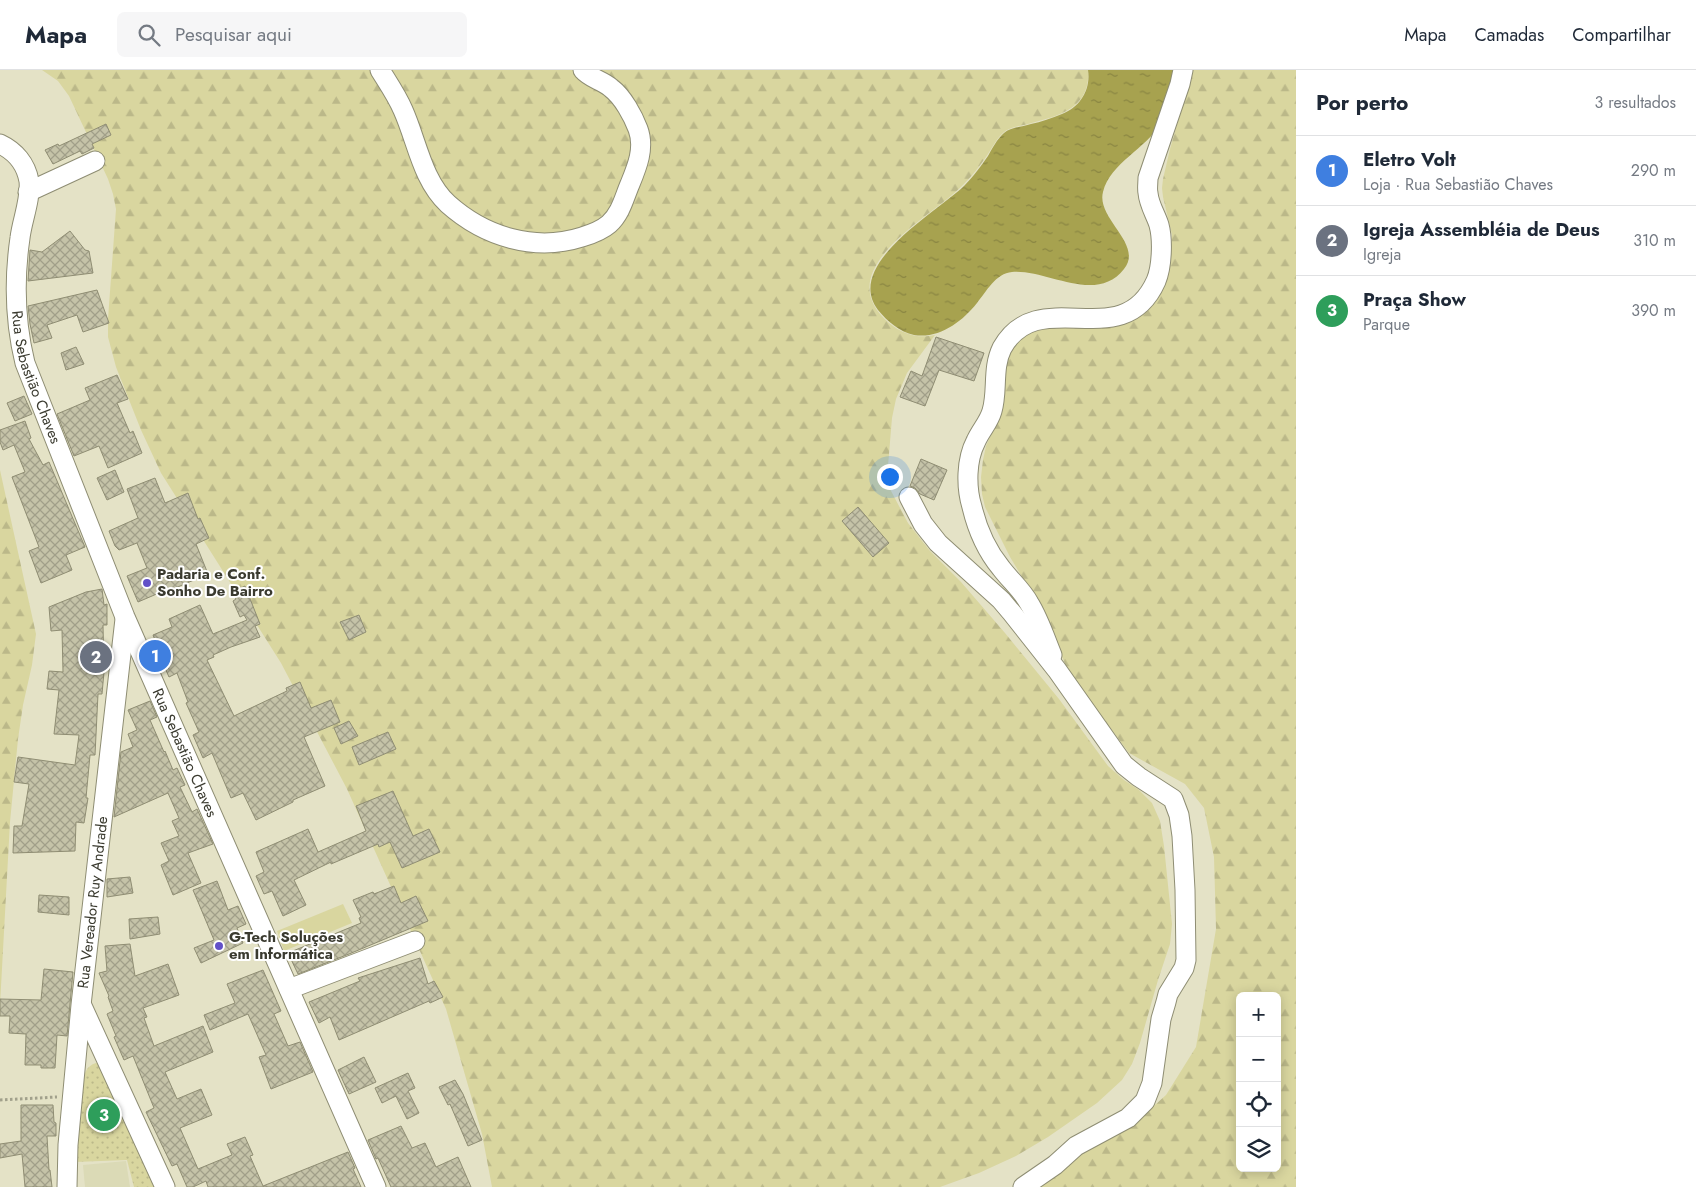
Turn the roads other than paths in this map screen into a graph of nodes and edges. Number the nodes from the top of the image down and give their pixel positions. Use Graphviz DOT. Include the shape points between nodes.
graph roads {
  1 [pos="380,70"];
  2 [pos="583,70"];
  3 [pos="1183,70"];
  4 [pos="0,144"];
  5 [pos="95,161"];
  6 [pos="28,192"];
  7 [pos="909,497"];
  8 [pos="125,617"];
  9 [pos="1057,670"];
  10 [pos="415,941"];
  11 [pos="289,989"];
  12 [pos="81,1005"];
  13 [pos="67,1187"];
  14 [pos="165,1187"];
  15 [pos="376,1187"];
  16 [pos="1023,1187"];
  1 -- 2 [label="street" via="403,108 434,188 448,204 493,232 532,243 549,243 577,239 609,224 625,200 639,161 638,130 627,108 612,88"];
  3 -- 9 [label="street" via="1148,178 1148,194 1161,236 1161,260 1156,281 1143,302 1124,314 1096,319 1048,318 1036,320 1017,331 999,357 992,411 971,452 968,489 975,518 996,561 1029,602"];
  4 -- 6 [label="street, Rua Sebastião Chaves" via="12,151 26,169"];
  5 -- 6 [label="street"];
  6 -- 8 [label="street, Rua Sebastião Chaves" via="16,278 22,349"];
  7 -- 9 [label="street" via="931,535 1001,600"];
  8 -- 11 [label="street, Rua Sebastião Chaves"];
  8 -- 12 [label="street, Rua Vereador Ruy Andrade"];
  9 -- 16 [label="street" via="1124,765 1166,794 1177,807 1185,890 1186,960 1168,994 1152,1083 1145,1101 1128,1118 1076,1146"];
  10 -- 11 [label="street"];
  11 -- 15 [label="street, Rua Sebastião Chaves"];
  12 -- 13 [label="street, Rua Vereador Ruy Andrade"];
  12 -- 14 [label="street"];
}
